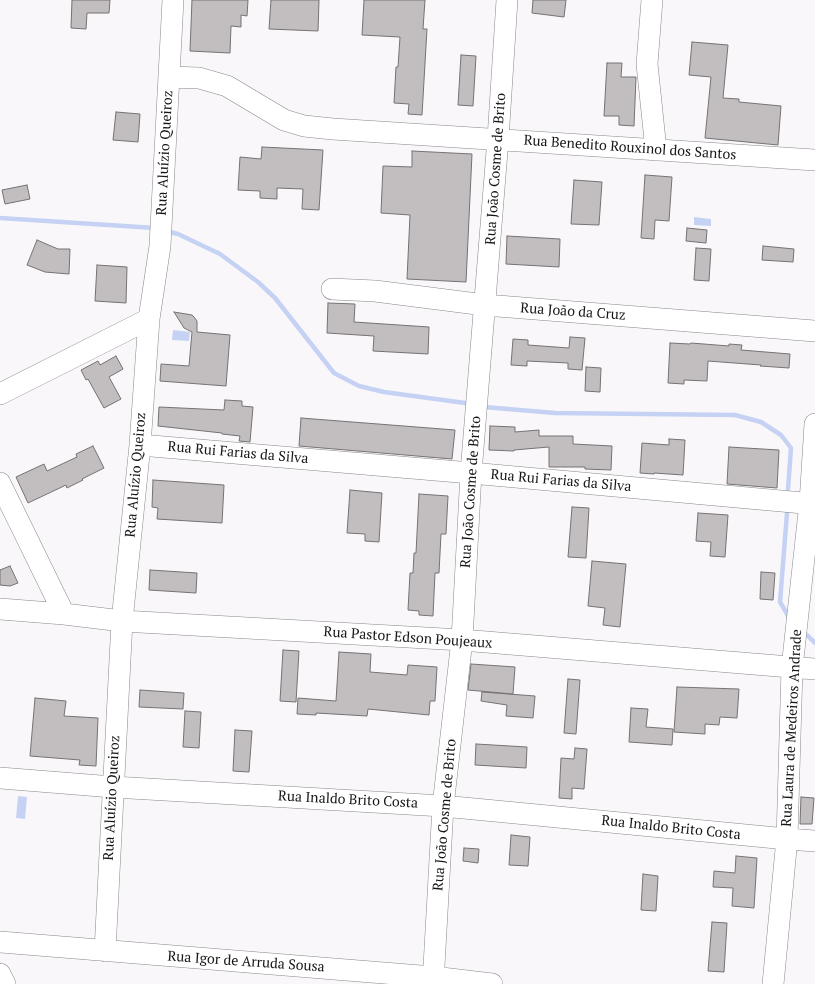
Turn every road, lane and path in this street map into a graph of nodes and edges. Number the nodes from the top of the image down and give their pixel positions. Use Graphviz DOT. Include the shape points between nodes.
graph roads {
  1 [pos="173,0"];
  2 [pos="507,0"];
  3 [pos="652,0"];
  4 [pos="169,77"];
  5 [pos="498,139"];
  6 [pos="656,150"];
  7 [pos="815,160"];
  8 [pos="332,289"];
  9 [pos="485,305"];
  10 [pos="149,319"];
  11 [pos="815,331"];
  12 [pos="0,394"];
  13 [pos="815,424"];
  14 [pos="140,445"];
  15 [pos="471,473"];
  16 [pos="0,483"];
  17 [pos="812,504"];
  18 [pos="0,609"];
  19 [pos="64,614"];
  20 [pos="122,620"];
  21 [pos="462,640"];
  22 [pos="792,668"];
  23 [pos="815,669"];
  24 [pos="0,778"];
  25 [pos="113,787"];
  26 [pos="443,806"];
  27 [pos="787,839"];
  28 [pos="815,841"];
  29 [pos="0,942"];
  30 [pos="105,951"];
  31 [pos="0,974"];
  32 [pos="433,980"];
  33 [pos="6,984"];
  34 [pos="492,984"];
  35 [pos="773,984"];
  1 -- 4 [label="street, Rua Aluízio Queiroz"];
  2 -- 5 [label="street, Rua João Cosme de Brito"];
  3 -- 6 [label="street" via="647,64"];
  4 -- 5 [label="street, Rua Benedito Rouxinol dos Santos" via="199,78 227,86 284,120 304,126"];
  4 -- 10 [label="street, Rua Aluízio Queiroz" via="160,246"];
  5 -- 6 [label="street, Rua Benedito Rouxinol dos Santos"];
  5 -- 9 [label="street, Rua João Cosme de Brito"];
  6 -- 7 [label="street, Rua Benedito Rouxinol dos Santos"];
  8 -- 9 [label="street, Rua João da Cruz" via="375,291"];
  9 -- 11 [label="street, Rua João da Cruz"];
  9 -- 15 [label="street, Rua João Cosme de Brito"];
  10 -- 12 [label="street"];
  10 -- 14 [label="street, Rua Aluízio Queiroz"];
  13 -- 17 [label="street, Rua Laura de Medeiros Andrade"];
  14 -- 15 [label="street, Rua Rui Farias da Silva"];
  14 -- 20 [label="street, Rua Aluízio Queiroz"];
  15 -- 17 [label="street, Rua Rui Farias da Silva"];
  15 -- 21 [label="street, Rua João Cosme de Brito"];
  16 -- 19 [label="street"];
  17 -- 22 [label="street, Rua Laura de Medeiros Andrade"];
  18 -- 19 [label="street, Rua Pastor Edson Poujeaux"];
  19 -- 20 [label="street, Rua Pastor Edson Poujeaux"];
  20 -- 21 [label="street, Rua Pastor Edson Poujeaux"];
  20 -- 25 [label="street, Rua Aluízio Queiroz"];
  21 -- 22 [label="street, Rua Pastor Edson Poujeaux"];
  21 -- 26 [label="street, Rua João Cosme de Brito"];
  22 -- 23 [label="street, Rua Pastor Edson Poujeaux"];
  22 -- 27 [label="street, Rua Laura de Medeiros Andrade"];
  24 -- 25 [label="street, Rua Inaldo Brito Costa"];
  25 -- 26 [label="street, Rua Inaldo Brito Costa"];
  25 -- 30 [label="street, Rua Aluízio Queiroz"];
  26 -- 27 [label="street, Rua Inaldo Brito Costa"];
  26 -- 32 [label="street, Rua João Cosme de Brito"];
  27 -- 28 [label="street, Rua Inaldo Brito Costa"];
  27 -- 35 [label="street, Rua Laura de Medeiros Andrade"];
  29 -- 30 [label="street, Rua Igor de Arruda Sousa"];
  30 -- 32 [label="street, Rua Igor de Arruda Sousa"];
  31 -- 33 [label="street"];
  32 -- 34 [label="street, Rua Igor de Arruda Sousa"];
}
